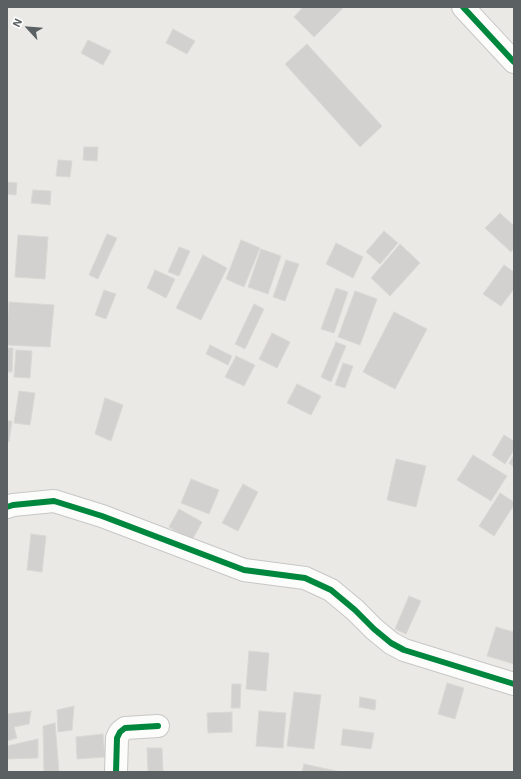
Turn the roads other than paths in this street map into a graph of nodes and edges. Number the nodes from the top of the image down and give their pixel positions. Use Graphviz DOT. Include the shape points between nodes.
graph roads {
  1 [pos="463,7"];
  2 [pos="514,62"];
  3 [pos="7,507"];
  4 [pos="514,684"];
  5 [pos="158,726"];
  6 [pos="116,772"];
  1 -- 2 [label="street"];
  3 -- 4 [label="street" via="54,501 102,516 244,570 305,578 330,590 374,629 404,650"];
  5 -- 6 [label="street" via="125,728 120,732 117,738"];
}
